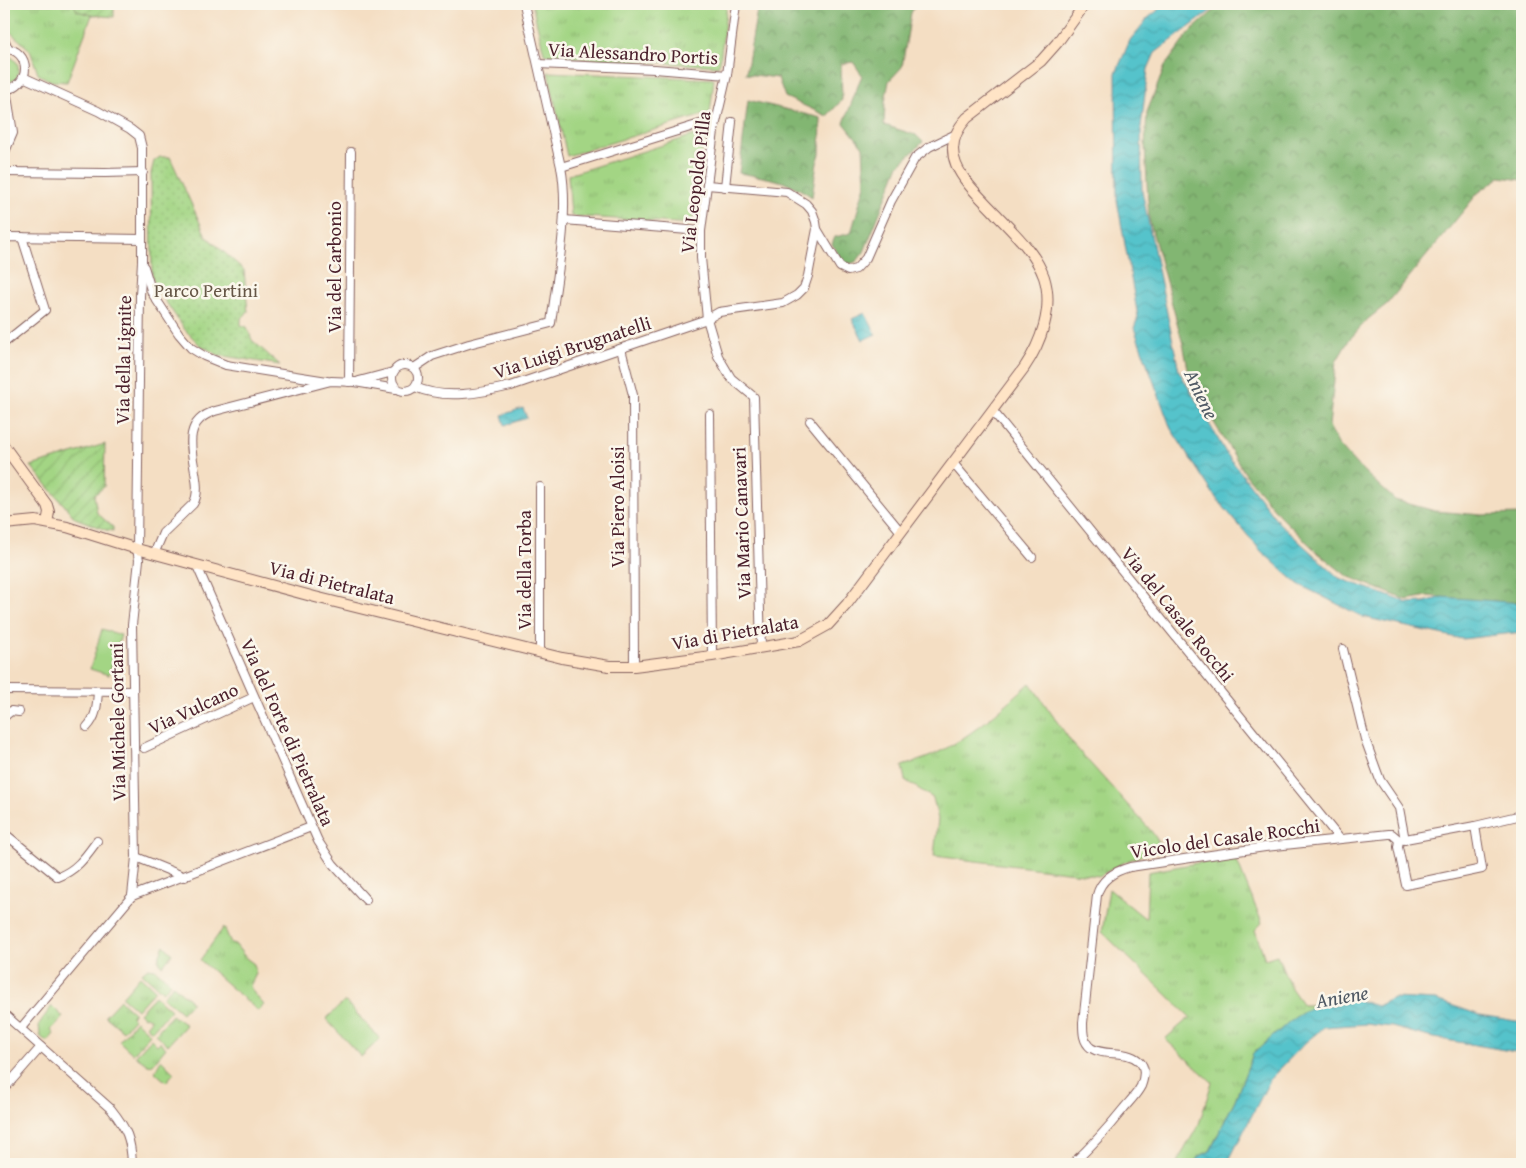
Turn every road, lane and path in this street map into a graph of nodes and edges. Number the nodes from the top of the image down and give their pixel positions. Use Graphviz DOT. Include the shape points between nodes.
graph roads {
  1 [pos="524,4"];
  2 [pos="736,4"];
  3 [pos="1085,4"];
  4 [pos="4,39"];
  5 [pos="6,48"];
  6 [pos="538,64"];
  7 [pos="727,75"];
  8 [pos="23,78"];
  9 [pos="5,90"];
  10 [pos="716,120"];
  11 [pos="732,122"];
  12 [pos="956,134"];
  13 [pos="351,152"];
  14 [pos="4,154"];
  15 [pos="561,167"];
  16 [pos="4,172"];
  17 [pos="143,172"];
  18 [pos="707,185"];
  19 [pos="725,187"];
  20 [pos="564,220"];
  21 [pos="817,229"];
  22 [pos="701,231"];
  23 [pos="22,237"];
  24 [pos="142,239"];
  25 [pos="4,240"];
  26 [pos="142,261"];
  27 [pos="140,296"];
  28 [pos="154,296"];
  29 [pos="707,319"];
  30 [pos="4,343"];
  31 [pos="621,349"];
  32 [pos="414,368"];
  33 [pos="393,372"];
  34 [pos="331,381"];
  35 [pos="352,382"];
  36 [pos="415,387"];
  37 [pos="396,388"];
  38 [pos="754,397"];
  39 [pos="992,410"];
  40 [pos="710,414"];
  41 [pos="810,421"];
  42 [pos="4,446"];
  43 [pos="953,463"];
  44 [pos="540,487"];
  45 [pos="47,523"];
  46 [pos="4,524"];
  47 [pos="901,532"];
  48 [pos="137,549"];
  49 [pos="154,554"];
  50 [pos="1032,557"];
  51 [pos="197,566"];
  52 [pos="761,648"];
  53 [pos="1343,649"];
  54 [pos="540,653"];
  55 [pos="712,656"];
  56 [pos="634,666"];
  57 [pos="4,690"];
  58 [pos="98,690"];
  59 [pos="133,691"];
  60 [pos="254,697"];
  61 [pos="19,712"];
  62 [pos="4,717"];
  63 [pos="87,727"];
  64 [pos="144,748"];
  65 [pos="1522,815"];
  66 [pos="1475,826"];
  67 [pos="311,827"];
  68 [pos="4,833"];
  69 [pos="1339,838"];
  70 [pos="1402,840"];
  71 [pos="97,841"];
  72 [pos="136,857"];
  73 [pos="184,877"];
  74 [pos="132,896"];
  75 [pos="366,900"];
  76 [pos="4,1014"];
  77 [pos="21,1028"];
  78 [pos="41,1046"];
  79 [pos="4,1088"];
  80 [pos="132,1164"];
  81 [pos="1072,1164"];
  1 -- 6 [label="street"];
  2 -- 7 [label="street, Via Leopoldo Pilla"];
  3 -- 12 [label="street" via="1041,61 967,118"];
  4 -- 5 [label="street"];
  5 -- 8 [label="street" via="22,58 25,67"];
  6 -- 7 [label="street, Via Alessandro Portis"];
  6 -- 15 [label="street"];
  7 -- 10 [label="street, Via Leopoldo Pilla"];
  8 -- 9 [label="street" via="16,86"];
  8 -- 17 [label="street, Via della Lignite" via="98,111 136,133 141,140"];
  9 -- 14 [label="street" via="13,133"];
  10 -- 15 [label="street"];
  10 -- 18 [label="street, Via Leopoldo Pilla"];
  11 -- 19 [label="street"];
  12 -- 21 [label="street" via="915,158 891,201 866,258 856,269 848,271 840,267"];
  12 -- 39 [label="street, Via di Pietralata" via="953,156 962,176 1032,253 1046,286 1045,320 1036,348"];
  13 -- 35 [label="street, Via del Carbonio"];
  15 -- 20 [label="street"];
  16 -- 17 [label="street"];
  17 -- 24 [label="street, Via della Lignite"];
  18 -- 19 [label="street"];
  18 -- 22 [label="street, Via Leopoldo Pilla"];
  19 -- 21 [label="street" via="791,194 809,208"];
  20 -- 22 [label="street"];
  20 -- 32 [label="street" via="551,323 429,357"];
  21 -- 29 [label="street, Via Luigi Brugnatelli" via="807,282 797,295 777,304 719,312"];
  22 -- 29 [label="street, Via Leopoldo Pilla"];
  23 -- 24 [label="street"];
  23 -- 25 [label="street"];
  23 -- 30 [label="street" via="45,310"];
  24 -- 26 [label="street, Via della Lignite"];
  26 -- 27 [label="street, Via della Lignite"];
  26 -- 28 [label="street"];
  27 -- 28 [label="street" via="146,292"];
  27 -- 48 [label="street, Via della Lignite"];
  28 -- 34 [label="street" via="181,337 207,358 222,364"];
  29 -- 31 [label="street, Via Luigi Brugnatelli"];
  29 -- 38 [label="street, Via Leopoldo Pilla" via="724,368 734,382"];
  31 -- 36 [label="street, Via Luigi Brugnatelli" via="494,390 451,394"];
  31 -- 56 [label="street, Via Piero Aloisi" via="633,395"];
  32 -- 33 [label="street" via="403,365"];
  32 -- 36 [label="street" via="419,379"];
  33 -- 35 [label="street"];
  33 -- 37 [label="street" via="392,383"];
  34 -- 35 [label="street"];
  34 -- 49 [label="street" via="215,411 199,419 191,450 196,498 163,533"];
  35 -- 37 [label="street"];
  36 -- 37 [label="street" via="407,392"];
  38 -- 52 [label="street, Via Mario Canavari"];
  39 -- 43 [label="street, Via di Pietralata"];
  39 -- 69 [label="street, Via del Casale Rocchi"];
  40 -- 55 [label="street"];
  41 -- 47 [label="street"];
  42 -- 45 [label="street" via="47,505"];
  43 -- 47 [label="street, Via di Pietralata"];
  43 -- 50 [label="street"];
  44 -- 54 [label="street, Via della Torba"];
  45 -- 46 [label="street, Via di Pietralata"];
  45 -- 48 [label="street, Via di Pietralata"];
  47 -- 52 [label="street, Via di Pietralata" via="828,625 799,641"];
  48 -- 49 [label="street, Via di Pietralata"];
  48 -- 59 [label="street, Via Michele Gortani" via="139,560 132,625"];
  49 -- 51 [label="street, Via di Pietralata"];
  51 -- 54 [label="street, Via di Pietralata"];
  51 -- 60 [label="street, Via del Forte di Pietralata"];
  52 -- 55 [label="street, Via di Pietralata"];
  53 -- 70 [label="street" via="1365,739 1380,780 1399,808"];
  54 -- 56 [label="street, Via di Pietralata" via="588,664"];
  55 -- 56 [label="street, Via di Pietralata"];
  57 -- 58 [label="street"];
  58 -- 59 [label="street"];
  58 -- 63 [label="street" via="97,711"];
  59 -- 72 [label="street, Via Michele Gortani"];
  60 -- 64 [label="street, Via Vulcano"];
  60 -- 67 [label="street, Via del Forte di Pietralata"];
  61 -- 62 [label="street" via="11,712"];
  65 -- 66 [label="street, Vicolo del Casale Rocchi"];
  66 -- 70 [label="street, Vicolo del Casale Rocchi"];
  66 -- 70 [label="street" via="1482,869 1406,885 1398,847"];
  67 -- 73 [label="street"];
  67 -- 75 [label="street, Via del Forte di Pietralata" via="329,859"];
  68 -- 71 [label="street" via="58,877 76,868"];
  69 -- 70 [label="street, Vicolo del Casale Rocchi" via="1392,834"];
  69 -- 81 [label="street, Vicolo del Casale Rocchi" via="1130,867 1104,881 1097,895 1083,1036 1094,1049 1138,1060 1143,1068 1143,1077 1132,1098"];
  72 -- 73 [label="street"];
  72 -- 74 [label="street, Via Michele Gortani"];
  73 -- 74 [label="street"];
  74 -- 77 [label="street"];
  76 -- 77 [label="street"];
  77 -- 78 [label="street"];
  78 -- 79 [label="street"];
  78 -- 80 [label="street" via="117,1116 130,1139"];
}
